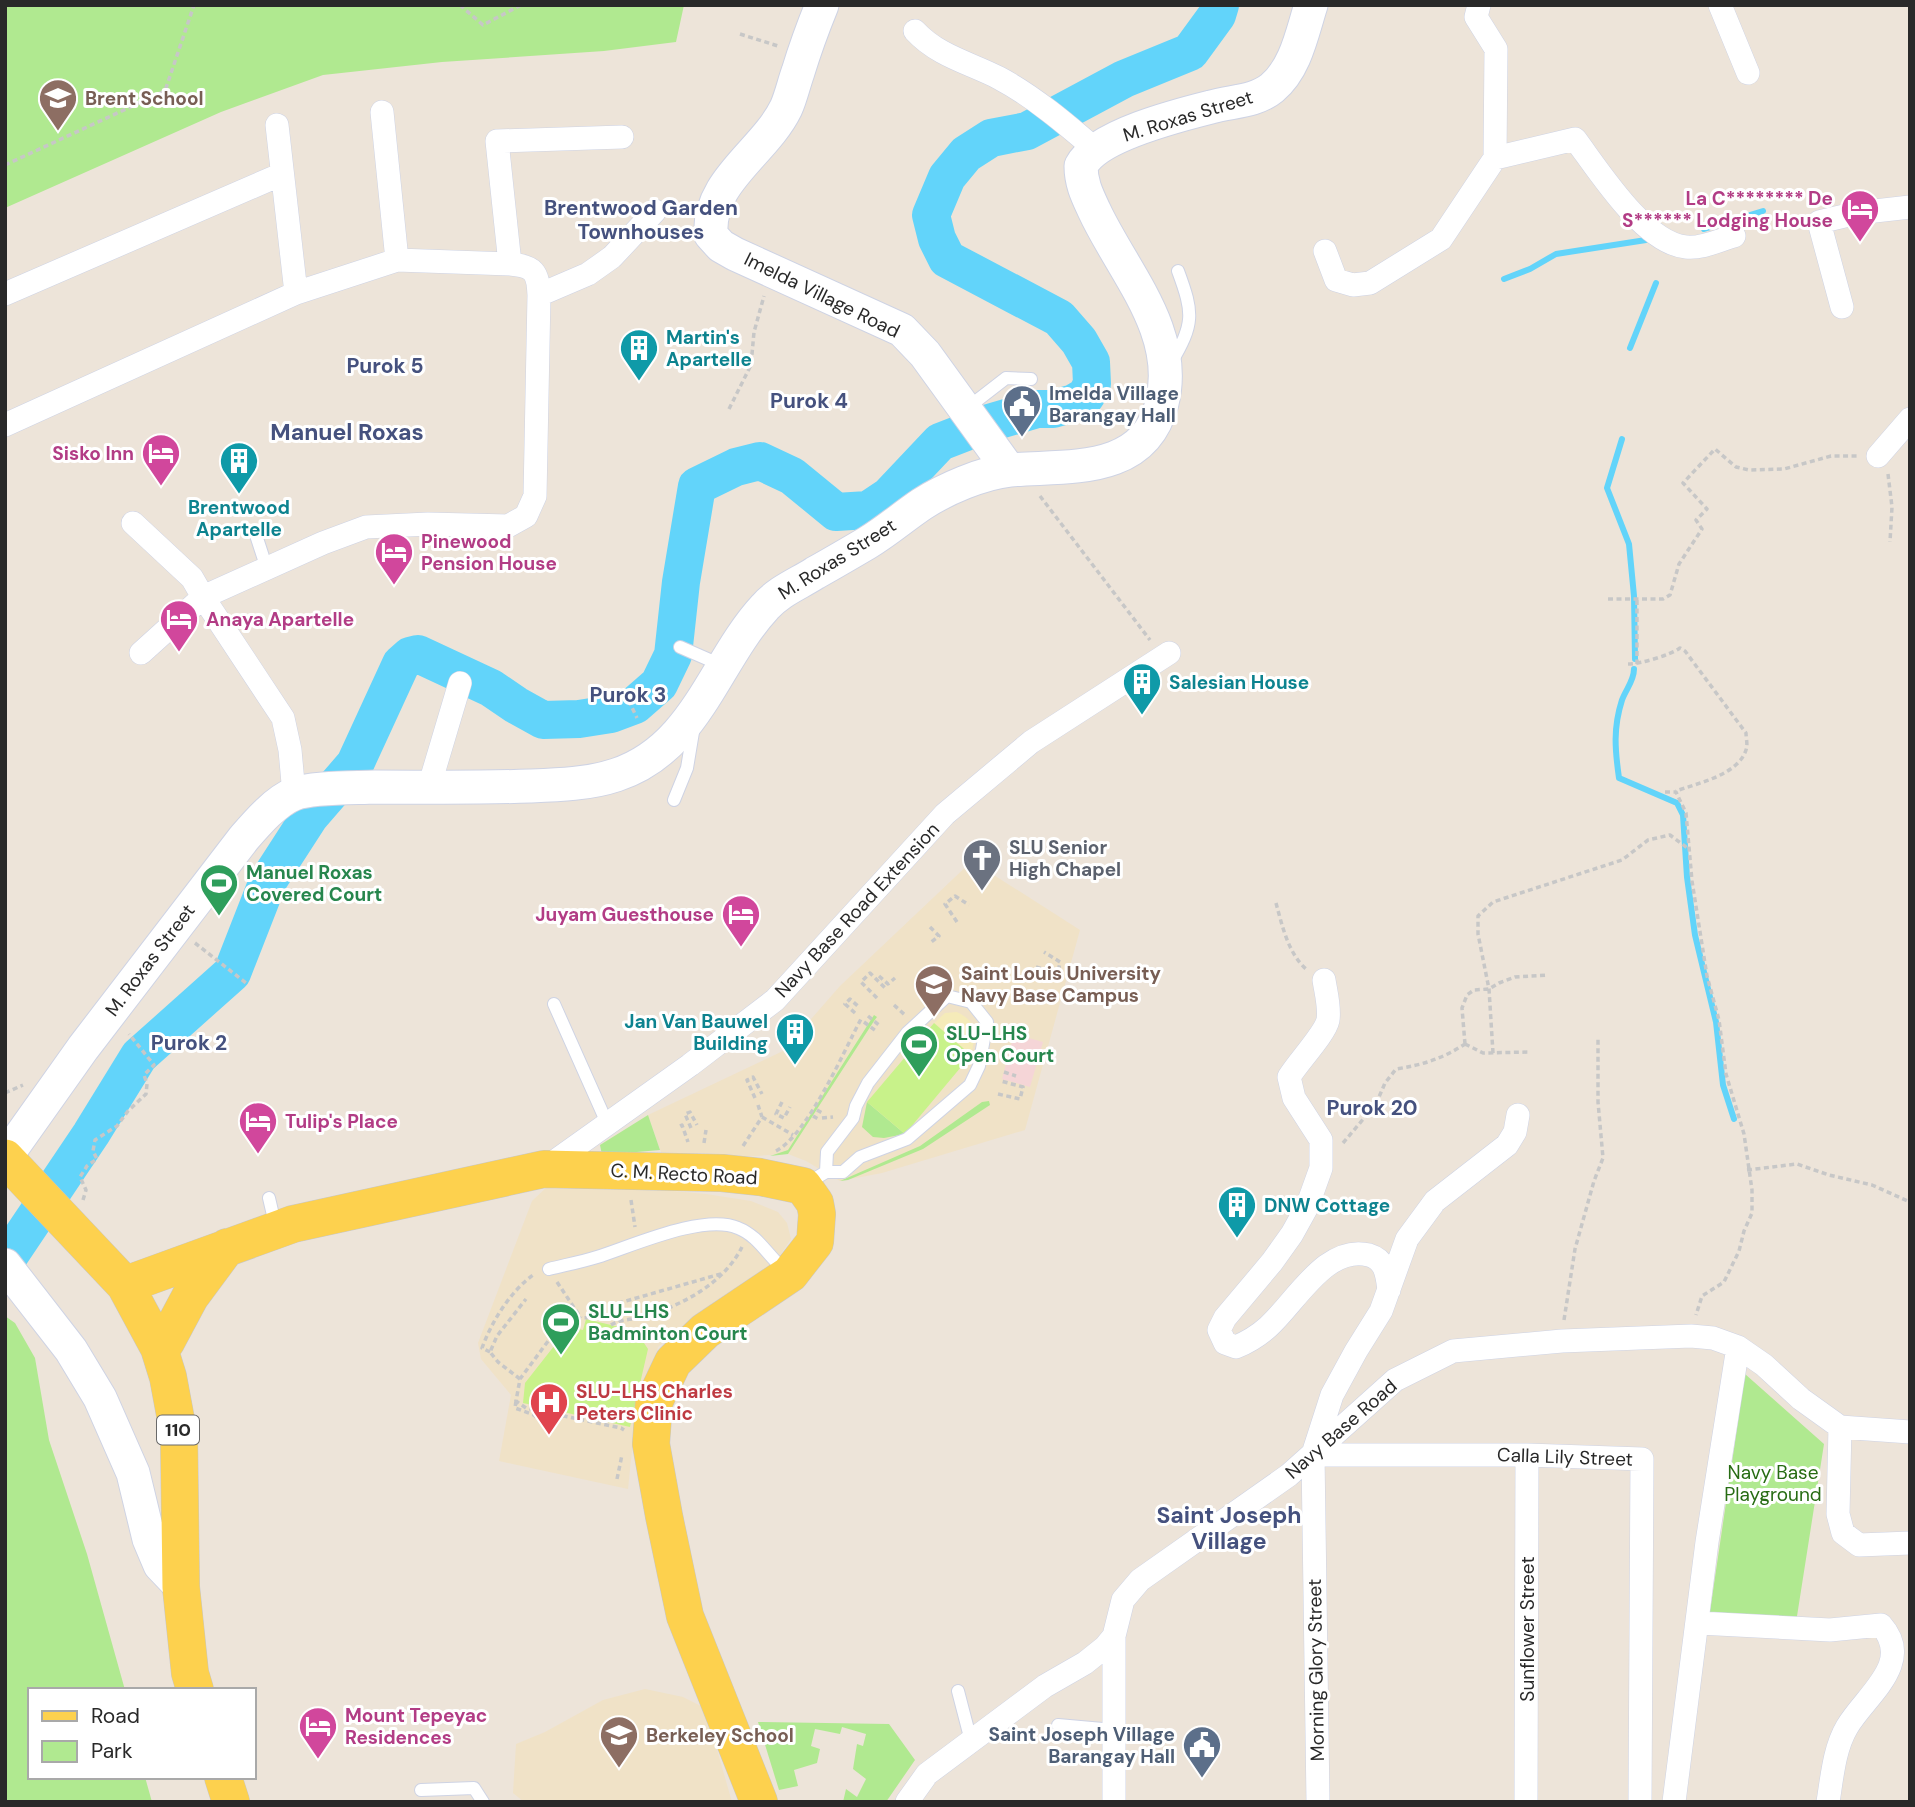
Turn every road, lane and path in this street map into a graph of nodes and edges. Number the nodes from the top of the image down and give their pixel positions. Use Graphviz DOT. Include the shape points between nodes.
graph roads {
  1 [pos="194,5"];
  2 [pos="460,5"];
  3 [pos="521,5"];
  4 [pos="822,5"];
  5 [pos="1311,5"];
  6 [pos="1479,5"];
  7 [pos="1720,5"];
  8 [pos="915,31"];
  9 [pos="740,34"];
  10 [pos="804,54"];
  11 [pos="1748,73"];
  12 [pos="382,112"];
  13 [pos="276,125"];
  14 [pos="622,137"];
  15 [pos="1088,143"];
  16 [pos="1495,158"];
  17 [pos="5,165"];
  18 [pos="282,174"];
  19 [pos="1910,207"];
  20 [pos="654,211"];
  21 [pos="1734,236"];
  22 [pos="1325,251"];
  23 [pos="397,260"];
  24 [pos="510,264"];
  25 [pos="772,271"];
  26 [pos="1178,271"];
  27 [pos="296,293"];
  28 [pos="5,294"];
  29 [pos="539,295"];
  30 [pos="1842,307"];
  31 [pos="1165,372"];
  32 [pos="1031,379"];
  33 [pos="729,409"];
  34 [pos="1910,419"];
  35 [pos="974,420"];
  36 [pos="5,425"];
  37 [pos="1878,456"];
  38 [pos="1015,470"];
  39 [pos="133,523"];
  40 [pos="255,532"];
  41 [pos="1890,542"];
  42 [pos="267,569"];
  43 [pos="203,597"];
  44 [pos="1608,599"];
  45 [pos="1635,600"];
  46 [pos="680,647"];
  47 [pos="141,653"];
  48 [pos="1166,656"];
  49 [pos="1628,664"];
  50 [pos="1637,664"];
  51 [pos="724,667"];
  52 [pos="460,683"];
  53 [pos="625,693"];
  54 [pos="696,711"];
  55 [pos="637,718"];
  56 [pos="429,787"];
  57 [pos="1665,792"];
  58 [pos="1676,792"];
  59 [pos="294,794"];
  60 [pos="674,800"];
  61 [pos="1690,850"];
  62 [pos="1276,903"];
  63 [pos="969,905"];
  64 [pos="957,922"];
  65 [pos="930,927"];
  66 [pos="930,943"];
  67 [pos="1044,952"];
  68 [pos="212,955"];
  69 [pos="1036,967"];
  70 [pos="1548,975"];
  71 [pos="879,976"];
  72 [pos="1317,976"];
  73 [pos="895,978"];
  74 [pos="246,983"];
  75 [pos="886,989"];
  76 [pos="1489,989"];
  77 [pos="877,998"];
  78 [pos="554,1004"];
  79 [pos="860,1008"];
  80 [pos="855,1013"];
  81 [pos="868,1016"];
  82 [pos="880,1026"];
  83 [pos="876,1031"];
  84 [pos="1598,1038"];
  85 [pos="133,1039"];
  86 [pos="1465,1044"];
  87 [pos="1530,1052"];
  88 [pos="1493,1053"];
  89 [pos="1004,1072"];
  90 [pos="1016,1076"];
  91 [pos="1001,1081"];
  92 [pos="31,1082"];
  93 [pos="5,1093"];
  94 [pos="762,1094"];
  95 [pos="998,1094"];
  96 [pos="755,1098"];
  97 [pos="782,1102"];
  98 [pos="758,1105"];
  99 [pos="790,1107"];
  100 [pos="817,1110"];
  101 [pos="824,1114"];
  102 [pos="1518,1115"];
  103 [pos="813,1116"];
  104 [pos="762,1117"];
  105 [pos="820,1120"];
  106 [pos="607,1123"];
  107 [pos="697,1125"];
  108 [pos="680,1126"];
  109 [pos="691,1128"];
  110 [pos="793,1135"];
  111 [pos="689,1145"];
  112 [pos="775,1152"];
  113 [pos="738,1153"];
  114 [pos="5,1158"];
  115 [pos="1321,1168"];
  116 [pos="544,1169"];
  117 [pos="1747,1170"];
  118 [pos="815,1179"];
  119 [pos="631,1200"];
  120 [pos="1910,1202"];
  121 [pos="82,1203"];
  122 [pos="752,1235"];
  123 [pos="638,1243"];
  124 [pos="227,1247"];
  125 [pos="549,1269"];
  126 [pos="726,1272"];
  127 [pos="14,1275"];
  128 [pos="790,1275"];
  129 [pos="122,1283"];
  130 [pos="1389,1290"];
  131 [pos="526,1299"];
  132 [pos="608,1317"];
  133 [pos="581,1318"];
  134 [pos="623,1321"];
  135 [pos="611,1325"];
  136 [pos="1691,1336"];
  137 [pos="1562,1340"];
  138 [pos="1738,1347"];
  139 [pos="159,1348"];
  140 [pos="490,1352"];
  141 [pos="520,1379"];
  142 [pos="516,1401"];
  143 [pos="537,1419"];
  144 [pos="1840,1427"];
  145 [pos="621,1428"];
  146 [pos="1910,1432"];
  147 [pos="1313,1454"];
  148 [pos="1527,1455"];
  149 [pos="1910,1543"];
  150 [pos="181,1587"];
  151 [pos="1699,1623"];
  152 [pos="1114,1636"];
  153 [pos="194,1688"];
  154 [pos="958,1691"];
  155 [pos="1058,1725"];
  156 [pos="1114,1730"];
  157 [pos="971,1741"];
  158 [pos="927,1773"];
  159 [pos="224,1779"];
  160 [pos="421,1790"];
  161 [pos="231,1802"];
  162 [pos="483,1802"];
  163 [pos="759,1802"];
  164 [pos="907,1802"];
  165 [pos="923,1802"];
  166 [pos="1114,1802"];
  167 [pos="1318,1802"];
  168 [pos="1526,1802"];
  169 [pos="1640,1802"];
  170 [pos="1674,1802"];
  171 [pos="1828,1802"];
  1 -- 17 [label="path" via="165,91"];
  2 -- 3 [label="path" via="483,24"];
  4 -- 10 [label="main road, Imelda Village Road"];
  5 -- 15 [label="main road, M. Roxas Street" via="1296,52 1271,89"];
  6 -- 16 [label="street" via="1476,17 1496,49"];
  7 -- 11 [label="street"];
  8 -- 15 [label="street" via="941,52 1002,80"];
  9 -- 10 [label="path"];
  10 -- 25 [label="main road, Imelda Village Road" via="786,108 724,186 710,220 711,235 722,246"];
  12 -- 23 [label="street"];
  13 -- 18 [label="street"];
  14 -- 24 [label="street" via="497,141"];
  15 -- 31 [label="main road, M. Roxas Street" via="1081,166 1083,187 1141,293 1159,338"];
  16 -- 21 [label="street" via="1575,139 1625,206 1668,243 1689,248"];
  16 -- 22 [label="street" via="1441,239 1370,282 1353,285 1336,280"];
  18 -- 27 [label="street"];
  18 -- 28 [label="street"];
  19 -- 30 [label="street" via="1819,222"];
  20 -- 29 [label="street" via="612,257 588,274"];
  23 -- 24 [label="street"];
  23 -- 27 [label="street"];
  24 -- 29 [label="street" via="534,271"];
  25 -- 33 [label="path" via="754,332 751,365"];
  25 -- 35 [label="main road, Imelda Village Road" via="902,330"];
  26 -- 31 [label="lane" via="1188,304 1188,335"];
  27 -- 36 [label="street"];
  29 -- 42 [label="street" via="535,496 526,516 508,526 366,527"];
  31 -- 38 [label="main road, M. Roxas Street" via="1157,417 1122,456 1104,463"];
  32 -- 35 [label="lane" via="1006,378"];
  34 -- 37 [label="street"];
  35 -- 38 [label="main road, Imelda Village Road"];
  37 -- 41 [label="path" via="1890,477"];
  37 -- 45 [label="path" via="1831,456 1784,469 1749,470 1736,467 1715,449 1683,483 1707,509 1696,520 1702,529 1679,564 1670,596"];
  38 -- 48 [label="path"];
  38 -- 51 [label="main road, M. Roxas Street" via="960,484 925,502 782,592 751,624"];
  39 -- 43 [label="street" via="192,578"];
  40 -- 42 [label="lane"];
  42 -- 43 [label="street"];
  43 -- 47 [label="street"];
  43 -- 59 [label="street" via="283,718"];
  44 -- 45 [label="path"];
  45 -- 50 [label="path"];
  46 -- 51 [label="lane"];
  48 -- 106 [label="street, Navy Base Road Extension" via="1031,742 945,814 775,1000"];
  49 -- 50 [label="path"];
  50 -- 58 [label="path" via="1680,648 1685,651 1746,733 1747,749 1740,761 1726,772"];
  51 -- 54 [label="main road, M. Roxas Street"];
  52 -- 56 [label="street"];
  53 -- 55 [label="path"];
  54 -- 56 [label="main road, M. Roxas Street" via="659,751 615,776 555,785"];
  54 -- 60 [label="lane" via="687,768"];
  56 -- 59 [label="main road, M. Roxas Street" via="358,787"];
  57 -- 58 [label="path"];
  58 -- 61 [label="path" via="1686,813"];
  59 -- 114 [label="main road, M. Roxas Street" via="263,816 244,838 90,1038"];
  61 -- 76 [label="path" via="1670,835 1648,840 1622,860 1493,902 1478,916"];
  61 -- 117 [label="path" via="1707,976 1726,1074 1744,1134"];
  62 -- 72 [label="path" via="1283,931 1302,965"];
  63 -- 64 [label="path" via="955,896 944,904"];
  65 -- 66 [label="path" via="939,936"];
  67 -- 69 [label="path" via="1060,962 1058,973"];
  68 -- 74 [label="path"];
  70 -- 76 [label="path" via="1515,977"];
  71 -- 73 [label="path" via="888,984"];
  72 -- 115 [label="street" via="1329,1010 1327,1024 1289,1077 1294,1098 1321,1140"];
  75 -- 77 [label="path" via="870,973 861,982"];
  76 -- 86 [label="path" via="1474,990 1464,998"];
  76 -- 88 [label="path"];
  78 -- 106 [label="lane"];
  79 -- 80 [label="path" via="850,999 845,1004"];
  81 -- 82 [label="path"];
  83 -- 110 [label="path" via="862,1020"];
  84 -- 137 [label="path" via="1603,1158 1570,1270"];
  85 -- 121 [label="path" via="154,1065 144,1075 146,1094 117,1126 95,1140 97,1159 80,1178 86,1190"];
  86 -- 88 [label="path"];
  86 -- 115 [label="path" via="1422,1066 1396,1069 1377,1104"];
  87 -- 88 [label="path"];
  89 -- 90 [label="path"];
  91 -- 95 [label="path" via="1023,1087 1020,1099"];
  92 -- 93 [label="path"];
  94 -- 96 [label="path" via="753,1077 747,1080"];
  97 -- 99 [label="path" via="776,1114 784,1118"];
  98 -- 104 [label="path"];
  100 -- 101 [label="path"];
  102 -- 130 [label="street" via="1507,1145 1435,1201 1407,1239"];
  103 -- 105 [label="path"];
  104 -- 110 [label="path"];
  104 -- 113 [label="path"];
  106 -- 116 [label="street, Navy Base Road Extension"];
  107 -- 109 [label="path" via="690,1112 685,1114"];
  108 -- 111 [label="path"];
  110 -- 112 [label="path"];
  114 -- 129 [label="main road, 110"];
  115 -- 130 [label="street" via="1293,1234 1225,1318 1219,1330 1225,1343 1236,1347 1251,1341 1327,1265 1343,1256 1356,1252 1374,1256 1386,1268"];
  116 -- 118 [label="main road, C. M. Recto Road"];
  116 -- 124 [label="main road, C. M. Recto Road" via="272,1214"];
  117 -- 120 [label="path" via="1797,1164 1872,1185"];
  117 -- 136 [label="path" via="1752,1213 1724,1282 1702,1297"];
  118 -- 118 [label="lane" via="843,1172 860,1157 906,1139 970,1085 979,1066 987,1022 971,1002 947,996 907,1033 868,1083 853,1118 827,1152"];
  118 -- 128 [label="main road" via="815,1242"];
  119 -- 123 [label="path"];
  122 -- 123 [label="lane" via="736,1226 715,1224"];
  122 -- 126 [label="path"];
  122 -- 128 [label="lane"];
  123 -- 125 [label="lane"];
  124 -- 129 [label="main road, C. M. Recto Road"];
  124 -- 139 [label="main road"];
  125 -- 133 [label="path"];
  125 -- 140 [label="path" via="531,1276 509,1299 488,1330 482,1348"];
  126 -- 132 [label="path" via="619,1304"];
  126 -- 134 [label="path" via="673,1306"];
  127 -- 150 [label="main road" via="71,1350 100,1398 134,1473 160,1566"];
  128 -- 163 [label="main road" via="705,1331 673,1362 654,1402 651,1444 685,1616"];
  129 -- 139 [label="main road, 110"];
  130 -- 147 [label="street" via="1331,1398"];
  131 -- 140 [label="path"];
  132 -- 133 [label="path"];
  132 -- 134 [label="path"];
  133 -- 141 [label="path" via="560,1325"];
  134 -- 135 [label="path"];
  136 -- 137 [label="street, Navy Base Road"];
  136 -- 138 [label="street, Navy Base Road"];
  137 -- 147 [label="street, Navy Base Road" via="1453,1351 1395,1380"];
  138 -- 144 [label="street, Navy Base Road"];
  138 -- 151 [label="street"];
  139 -- 150 [label="main road, 110" via="179,1436"];
  140 -- 141 [label="path"];
  141 -- 142 [label="path"];
  142 -- 143 [label="path" via="515,1408"];
  142 -- 145 [label="path" via="526,1408"];
  144 -- 146 [label="street"];
  144 -- 149 [label="street" via="1838,1514 1843,1533 1859,1545"];
  147 -- 148 [label="street, Calla Lily Street"];
  147 -- 152 [label="street, Navy Base Road" via="1140,1580 1123,1600"];
  147 -- 167 [label="street, Morning Glory Street" via="1308,1601"];
  148 -- 168 [label="street, Sunflower Street"];
  148 -- 169 [label="street, Calla Lily Street" via="1642,1459"];
  150 -- 153 [label="main road, 110"];
  151 -- 170 [label="street"];
  151 -- 171 [label="street" via="1830,1630 1881,1625 1891,1636 1895,1657 1888,1674 1846,1728"];
  152 -- 156 [label="street, Navy Base Road"];
  152 -- 157 [label="street" via="1085,1663 1045,1686"];
  154 -- 157 [label="lane"];
  155 -- 156 [label="lane"];
  156 -- 166 [label="street, Navy Base Road" via="1123,1777"];
  157 -- 158 [label="street"];
  158 -- 164 [label="street"];
  158 -- 165 [label="lane"];
  159 -- 161 [label="main road"];
  160 -- 162 [label="lane" via="474,1788"];
}
